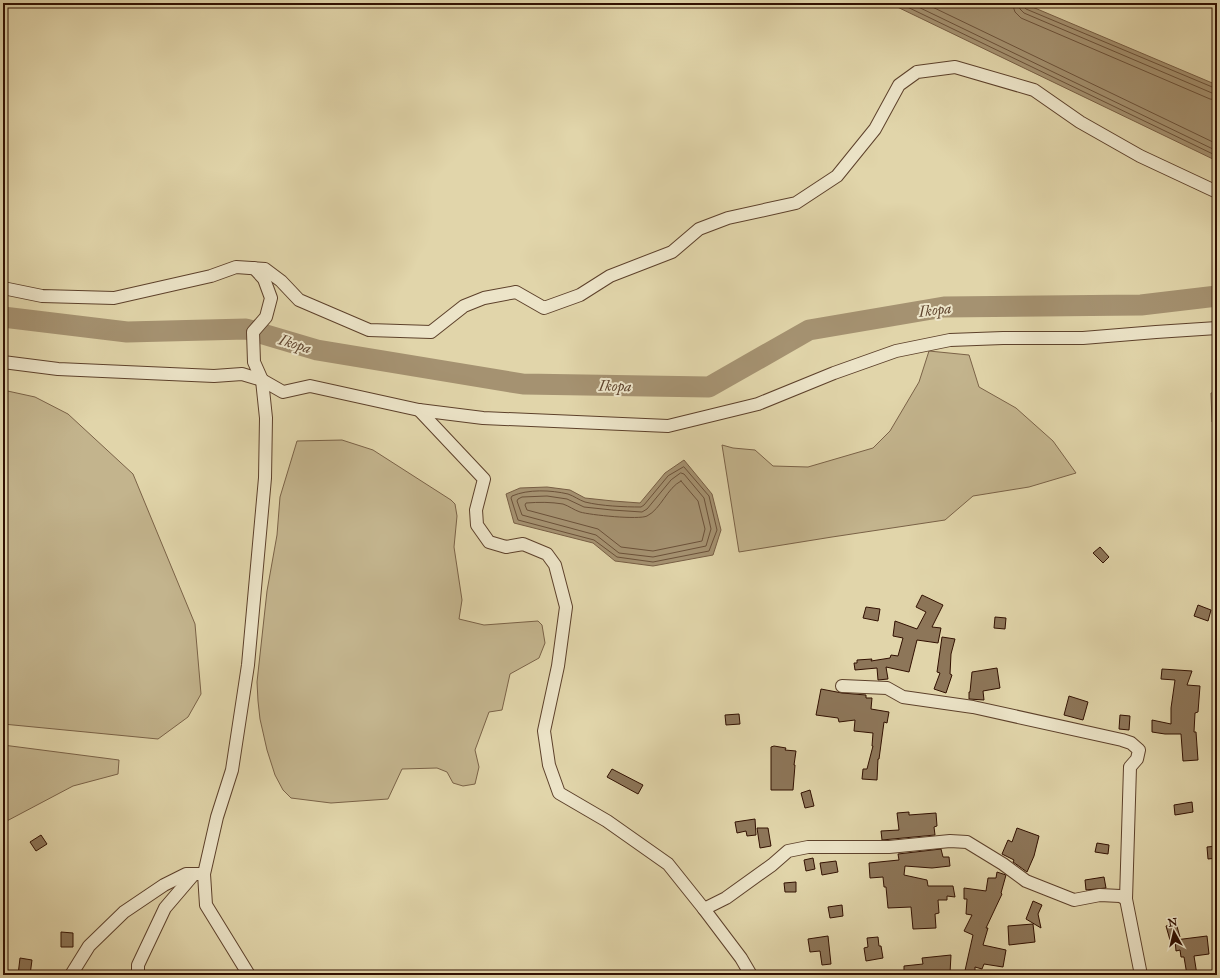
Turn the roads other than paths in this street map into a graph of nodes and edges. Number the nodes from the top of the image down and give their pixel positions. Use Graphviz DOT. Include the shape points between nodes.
graph roads {
  1 [pos="1217,192"];
  2 [pos="254,268"];
  3 [pos="3,288"];
  4 [pos="289,290"];
  5 [pos="270,298"];
  6 [pos="1217,328"];
  7 [pos="3,362"];
  8 [pos="262,380"];
  9 [pos="419,410"];
  10 [pos="842,686"];
  11 [pos="199,874"];
  12 [pos="1126,898"];
  13 [pos="704,909"];
  14 [pos="71,975"];
  15 [pos="138,975"];
  16 [pos="249,975"];
  17 [pos="751,975"];
  18 [pos="1141,975"];
  1 -- 4 [label="street" via="1140,156 1080,122 1034,90 955,66 917,72 899,86 875,129 837,176 796,204 728,218 699,229 672,252 610,276 580,295 544,308 516,292 484,298 464,306 431,332 368,330 299,300"];
  2 -- 3 [label="street" via="236,267 211,276 114,298 42,296"];
  2 -- 4 [label="street" via="265,269"];
  2 -- 5 [label="street" via="264,279"];
  4 -- 5 [label="street" via="273,291"];
  5 -- 8 [label="street" via="266,317 254,332 254,362"];
  6 -- 9 [label="street" via="1083,338 950,340 896,351 758,404 668,426 483,418"];
  7 -- 8 [label="street" via="58,369 214,376 242,374"];
  8 -- 9 [label="street" via="283,392 310,386"];
  8 -- 11 [label="street" via="266,418 265,478 248,665 232,770"];
  9 -- 13 [label="street" via="484,479 476,510 477,525 489,542 506,547 523,544 547,554 555,565 566,607 558,666 544,731 549,765 559,793 607,821 668,864"];
  10 -- 12 [label="street" via="887,688 903,697 973,707 1132,743 1139,750 1137,759 1130,767"];
  11 -- 14 [label="street" via="186,874 164,885 124,912 89,946"];
  11 -- 15 [label="street" via="166,908 138,964"];
  11 -- 16 [label="street" via="206,905"];
  12 -- 13 [label="street" via="1100,895 1074,900 1026,881 966,842 950,841 889,847 808,847 788,851 726,898"];
  12 -- 18 [label="street"];
  13 -- 17 [label="street"];
}
